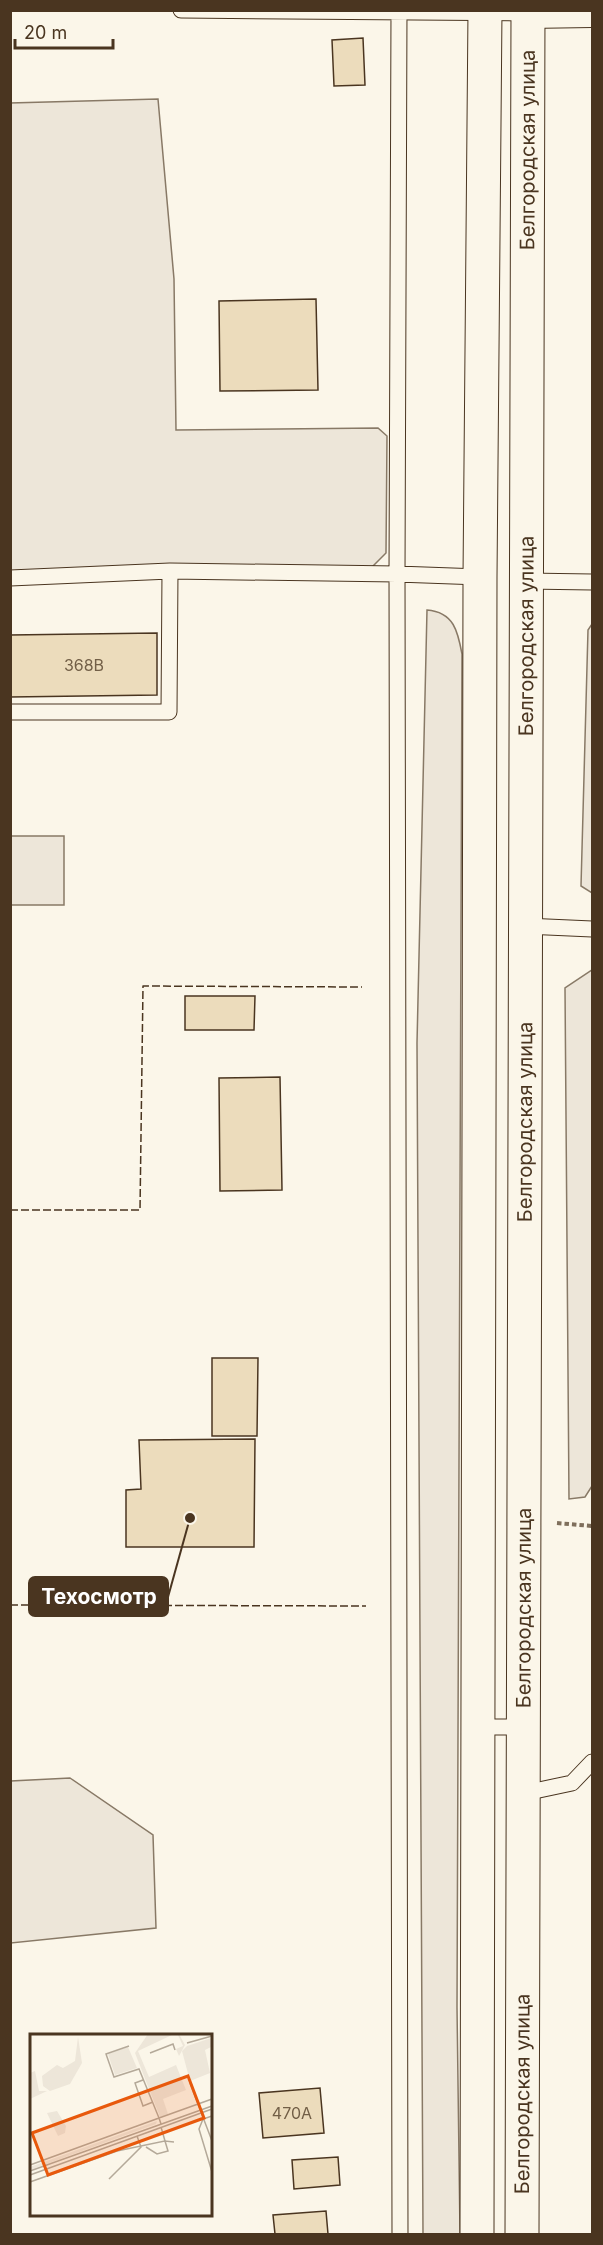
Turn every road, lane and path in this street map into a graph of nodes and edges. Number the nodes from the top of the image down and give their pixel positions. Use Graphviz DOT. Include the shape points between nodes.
graph roads {
  1 [pos="181,10"];
  2 [pos="399,12"];
  3 [pos="485,12"];
  4 [pos="528,12"];
  5 [pos="592,12"];
  6 [pos="170,571"];
  7 [pos="397,574"];
  8 [pos="480,577"];
  9 [pos="10,578"];
  10 [pos="526,581"];
  11 [pos="592,582"];
  12 [pos="10,712"];
  13 [pos="525,926"];
  14 [pos="592,929"];
  15 [pos="477,1727"];
  16 [pos="523,1727"];
  17 [pos="592,1762"];
  18 [pos="525,1793"];
  19 [pos="400,2235"];
  20 [pos="477,2235"];
  21 [pos="522,2235"];
  1 -- 2 [label="lane"];
  2 -- 3 [label="lane"];
  2 -- 7 [label="lane"];
  3 -- 4 [label="lane"];
  3 -- 8 [label="main road"];
  4 -- 5 [label="street"];
  4 -- 10 [label="main road, Белгородская улица"];
  6 -- 7 [label="lane"];
  6 -- 9 [label="lane"];
  6 -- 12 [label="lane" via="169,712"];
  7 -- 8 [label="lane"];
  7 -- 19 [label="lane"];
  8 -- 15 [label="main road"];
  10 -- 11 [label="lane"];
  10 -- 13 [label="main road, Белгородская улица"];
  13 -- 14 [label="lane"];
  13 -- 16 [label="main road, Белгородская улица"];
  15 -- 16 [label="lane"];
  15 -- 20 [label="main road"];
  16 -- 18 [label="main road, Белгородская улица"];
  17 -- 18 [label="lane" via="572,1783"];
  18 -- 21 [label="main road, Белгородская улица"];
}
